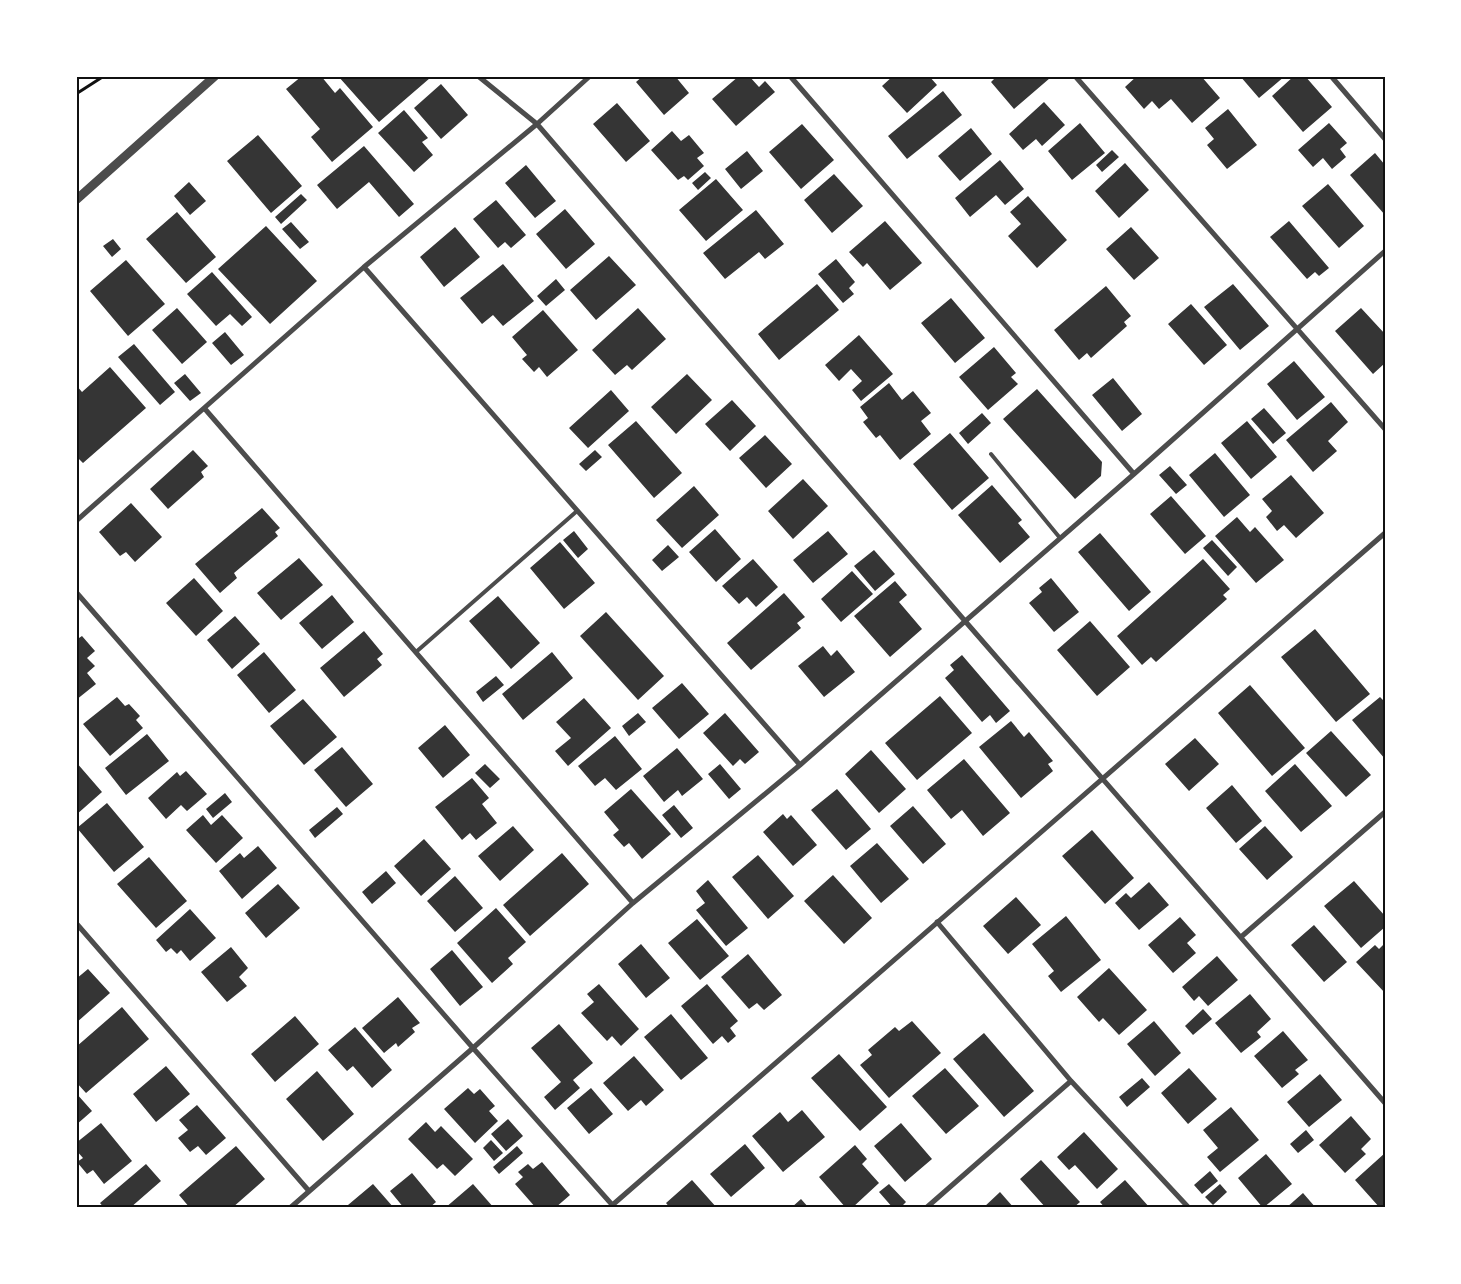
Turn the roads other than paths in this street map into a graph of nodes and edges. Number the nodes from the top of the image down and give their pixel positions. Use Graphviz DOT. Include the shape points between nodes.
graph roads {
  1 [pos="215,76"];
  2 [pos="478,76"];
  3 [pos="590,76"];
  4 [pos="790,76"];
  5 [pos="1075,76"];
  6 [pos="1331,76"];
  7 [pos="537,124"];
  8 [pos="1385,139"];
  9 [pos="76,200"];
  10 [pos="1385,251"];
  11 [pos="364,267"];
  12 [pos="1296,329"];
  13 [pos="205,409"];
  14 [pos="1385,429"];
  15 [pos="991,454"];
  16 [pos="1134,474"];
  17 [pos="577,511"];
  18 [pos="76,522"];
  19 [pos="1385,533"];
  20 [pos="1060,538"];
  21 [pos="76,592"];
  22 [pos="965,621"];
  23 [pos="416,652"];
  24 [pos="800,766"];
  25 [pos="1103,778"];
  26 [pos="1385,812"];
  27 [pos="633,903"];
  28 [pos="937,922"];
  29 [pos="76,923"];
  30 [pos="1241,937"];
  31 [pos="473,1048"];
  32 [pos="1070,1081"];
  33 [pos="1385,1102"];
  34 [pos="309,1192"];
  35 [pos="612,1207"];
  36 [pos="290,1208"];
  37 [pos="926,1208"];
  38 [pos="1188,1208"];
  1 -- 9 [label="street"];
  2 -- 7 [label="street"];
  3 -- 7 [label="street"];
  4 -- 16 [label="street"];
  5 -- 12 [label="street"];
  6 -- 8 [label="street"];
  7 -- 11 [label="street"];
  7 -- 22 [label="street"];
  10 -- 12 [label="street"];
  11 -- 13 [label="street"];
  11 -- 17 [label="street"];
  12 -- 14 [label="street"];
  12 -- 16 [label="street"];
  13 -- 18 [label="street"];
  13 -- 23 [label="street"];
  15 -- 20 [label="lane"];
  16 -- 20 [label="street"];
  17 -- 23 [label="lane"];
  17 -- 24 [label="street"];
  19 -- 25 [label="street"];
  20 -- 22 [label="street"];
  21 -- 31 [label="street"];
  22 -- 24 [label="street"];
  22 -- 25 [label="street"];
  23 -- 27 [label="street"];
  24 -- 27 [label="street"];
  25 -- 28 [label="street"];
  25 -- 30 [label="street"];
  26 -- 30 [label="street"];
  27 -- 31 [label="street"];
  28 -- 32 [label="street"];
  28 -- 35 [label="street"];
  29 -- 34 [label="street"];
  30 -- 33 [label="street"];
  31 -- 34 [label="street"];
  31 -- 35 [label="street"];
  32 -- 37 [label="street"];
  32 -- 38 [label="street"];
  34 -- 36 [label="street"];
}
